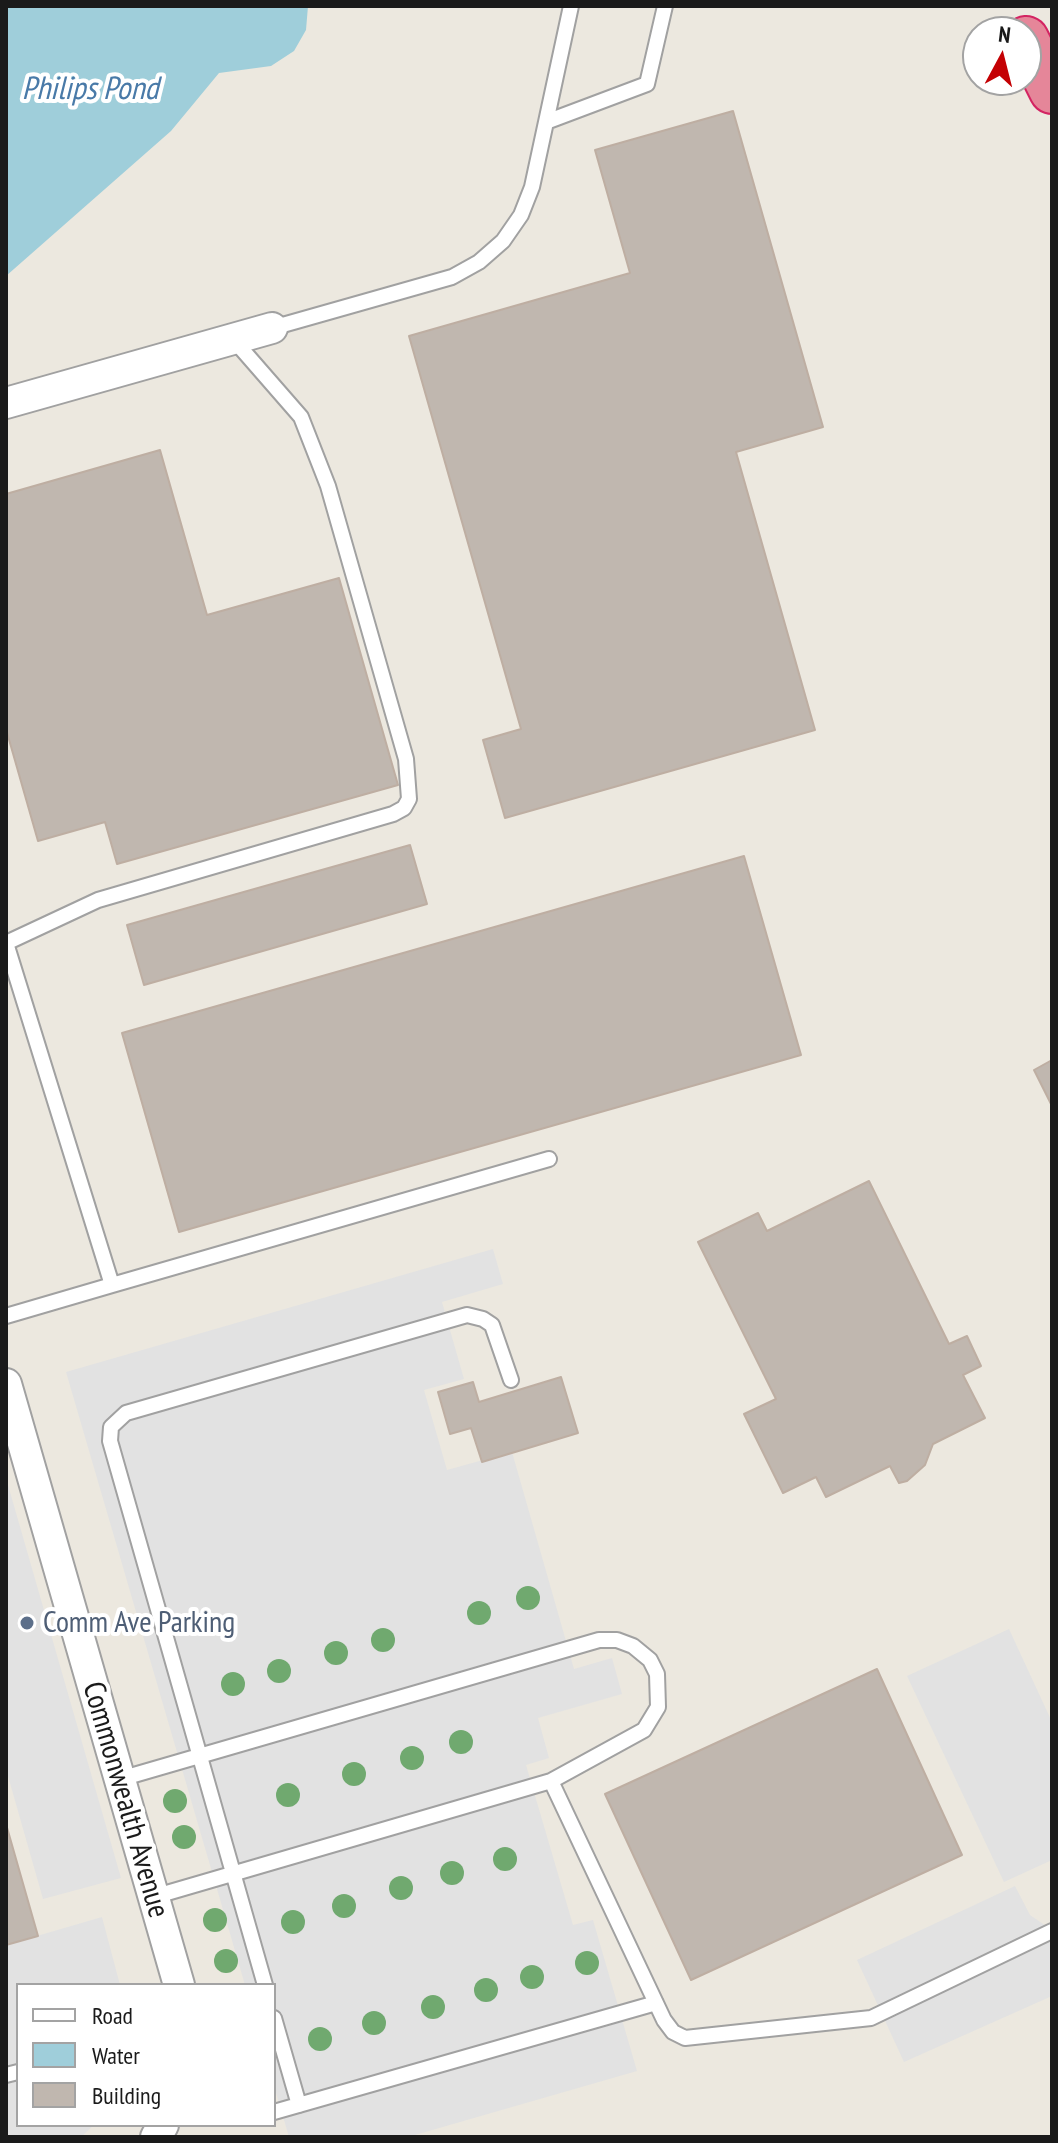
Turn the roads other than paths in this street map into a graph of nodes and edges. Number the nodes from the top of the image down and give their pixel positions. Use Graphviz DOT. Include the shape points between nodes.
graph roads {
  1 [pos="571,6"];
  2 [pos="665,6"];
  3 [pos="1042,71"];
  4 [pos="1052,91"];
  5 [pos="546,122"];
  6 [pos="272,328"];
  7 [pos="233,339"];
  8 [pos="6,403"];
  9 [pos="6,943"];
  10 [pos="549,1159"];
  11 [pos="112,1285"];
  12 [pos="6,1316"];
  13 [pos="511,1380"];
  14 [pos="6,1384"];
  15 [pos="200,1756"];
  16 [pos="120,1779"];
  17 [pos="551,1781"];
  18 [pos="233,1874"];
  19 [pos="153,1897"];
  20 [pos="1052,1931"];
  21 [pos="178,1983"];
  22 [pos="264,1983"];
  23 [pos="656,2003"];
  24 [pos="276,2025"];
  25 [pos="299,2105"];
  26 [pos="276,2111"];
  1 -- 5 [label="lane"];
  2 -- 5 [label="lane" via="647,84"];
  3 -- 4 [label="highway"];
  5 -- 6 [label="lane" via="521,215 479,262 437,282"];
  6 -- 7 [label="street"];
  7 -- 8 [label="street"];
  7 -- 9 [label="lane" via="301,417 328,486 406,759 409,799 393,814 98,900"];
  9 -- 11 [label="lane"];
  10 -- 11 [label="lane"];
  11 -- 12 [label="lane"];
  13 -- 15 [label="lane" via="492,1325 467,1315 115,1420 110,1441"];
  14 -- 16 [label="street, Commonwealth Avenue"];
  15 -- 16 [label="lane"];
  15 -- 17 [label="lane" via="599,1640 633,1646 657,1674 660,1696 654,1717 635,1737"];
  15 -- 18 [label="lane"];
  16 -- 19 [label="street, Commonwealth Avenue"];
  17 -- 18 [label="lane"];
  17 -- 23 [label="lane"];
  18 -- 19 [label="lane"];
  18 -- 22 [label="lane"];
  19 -- 21 [label="street, Commonwealth Avenue"];
  20 -- 23 [label="lane" via="871,2018 692,2040 673,2032"];
  23 -- 25 [label="lane"];
  24 -- 25 [label="lane"];
  25 -- 26 [label="lane"];
}
